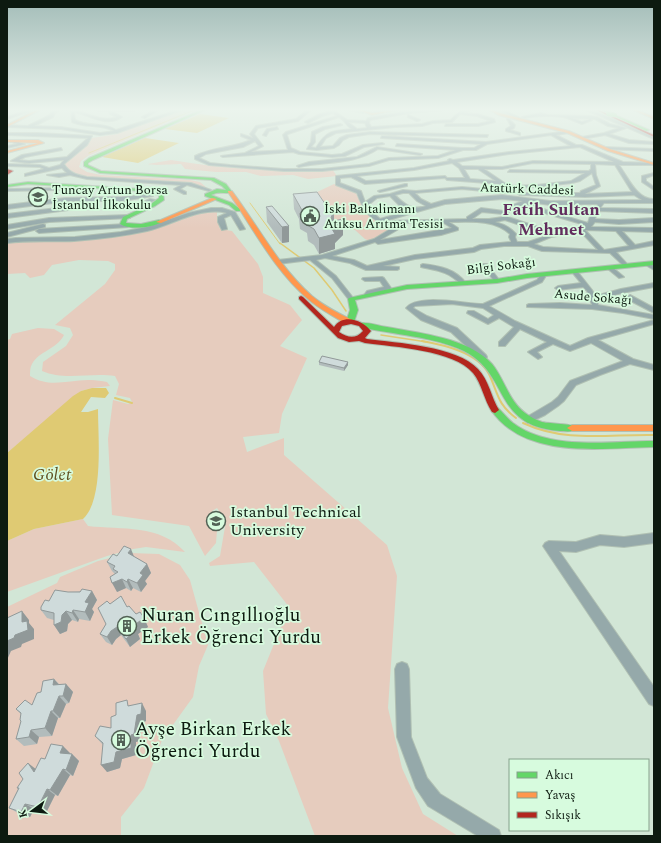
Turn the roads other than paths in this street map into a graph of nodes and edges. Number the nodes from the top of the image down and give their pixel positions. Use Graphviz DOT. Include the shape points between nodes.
graph roads {
  1 [pos="11,149"];
  2 [pos="40,149"];
  3 [pos="48,149"];
  4 [pos="80,149"];
  5 [pos="106,149"];
  6 [pos="111,149"];
  7 [pos="202,149"];
  8 [pos="224,149"];
  9 [pos="255,149"];
  10 [pos="328,149"];
  11 [pos="353,149"];
  12 [pos="375,149"];
  13 [pos="388,149"];
  14 [pos="463,149"];
  15 [pos="538,149"];
  16 [pos="540,149"];
  17 [pos="591,149"];
  18 [pos="609,149"];
  19 [pos="639,149"];
  20 [pos="491,150"];
  21 [pos="645,150"];
  22 [pos="654,150"];
  23 [pos="292,151"];
  24 [pos="298,153"];
  25 [pos="246,154"];
  26 [pos="504,154"];
  27 [pos="654,155"];
  28 [pos="222,156"];
  29 [pos="197,157"];
  30 [pos="436,157"];
  31 [pos="68,158"];
  32 [pos="522,158"];
  33 [pos="453,161"];
  34 [pos="31,162"];
  35 [pos="377,162"];
  36 [pos="550,162"];
  37 [pos="593,163"];
  38 [pos="619,163"];
  39 [pos="441,164"];
  40 [pos="522,164"];
  41 [pos="634,164"];
  42 [pos="654,164"];
  43 [pos="7,165"];
  44 [pos="25,165"];
  45 [pos="63,166"];
  46 [pos="461,167"];
  47 [pos="479,168"];
  48 [pos="500,168"];
  49 [pos="49,169"];
  50 [pos="7,170"];
  51 [pos="293,170"];
  52 [pos="592,170"];
  53 [pos="398,171"];
  54 [pos="520,171"];
  55 [pos="562,171"];
  56 [pos="71,173"];
  57 [pos="420,173"];
  58 [pos="7,174"];
  59 [pos="654,174"];
  60 [pos="27,175"];
  61 [pos="49,175"];
  62 [pos="353,176"];
  63 [pos="526,176"];
  64 [pos="430,177"];
  65 [pos="446,178"];
  66 [pos="410,179"];
  67 [pos="468,180"];
  68 [pos="386,181"];
  69 [pos="416,182"];
  70 [pos="572,182"];
  71 [pos="187,183"];
  72 [pos="501,183"];
  73 [pos="41,185"];
  74 [pos="64,187"];
  75 [pos="398,187"];
  76 [pos="50,189"];
  77 [pos="452,189"];
  78 [pos="654,189"];
  79 [pos="8,190"];
  80 [pos="140,190"];
  81 [pos="380,191"];
  82 [pos="434,191"];
  83 [pos="230,192"];
  84 [pos="408,192"];
  85 [pos="184,193"];
  86 [pos="635,193"];
  87 [pos="393,194"];
  88 [pos="212,195"];
  89 [pos="582,195"];
  90 [pos="150,196"];
  91 [pos="65,200"];
  92 [pos="654,200"];
  93 [pos="527,201"];
  94 [pos="604,201"];
  95 [pos="645,201"];
  96 [pos="558,203"];
  97 [pos="364,205"];
  98 [pos="431,206"];
  99 [pos="7,207"];
  100 [pos="135,207"];
  101 [pos="74,208"];
  102 [pos="595,209"];
  103 [pos="59,210"];
  104 [pos="417,210"];
  105 [pos="654,211"];
  106 [pos="546,212"];
  107 [pos="233,213"];
  108 [pos="506,215"];
  109 [pos="7,216"];
  110 [pos="524,217"];
  111 [pos="443,220"];
  112 [pos="470,220"];
  113 [pos="654,220"];
  114 [pos="379,221"];
  115 [pos="489,221"];
  116 [pos="126,222"];
  117 [pos="386,222"];
  118 [pos="587,226"];
  119 [pos="7,227"];
  120 [pos="224,228"];
  121 [pos="242,229"];
  122 [pos="618,229"];
  123 [pos="654,230"];
  124 [pos="39,232"];
  125 [pos="567,233"];
  126 [pos="7,235"];
  127 [pos="555,235"];
  128 [pos="7,241"];
  129 [pos="654,243"];
  130 [pos="513,244"];
  131 [pos="529,244"];
  132 [pos="362,246"];
  133 [pos="634,247"];
  134 [pos="611,251"];
  135 [pos="603,252"];
  136 [pos="323,257"];
  137 [pos="312,259"];
  138 [pos="278,262"];
  139 [pos="650,263"];
  140 [pos="485,265"];
  141 [pos="625,265"];
  142 [pos="423,266"];
  143 [pos="366,268"];
  144 [pos="397,268"];
  145 [pos="610,268"];
  146 [pos="654,268"];
  147 [pos="575,272"];
  148 [pos="544,274"];
  149 [pos="621,277"];
  150 [pos="365,279"];
  151 [pos="497,281"];
  152 [pos="463,284"];
  153 [pos="584,285"];
  154 [pos="654,285"];
  155 [pos="558,288"];
  156 [pos="367,295"];
  157 [pos="630,297"];
  158 [pos="351,299"];
  159 [pos="593,299"];
  160 [pos="484,306"];
  161 [pos="530,306"];
  162 [pos="596,307"];
  163 [pos="354,310"];
  164 [pos="654,311"];
  165 [pos="471,313"];
  166 [pos="498,315"];
  167 [pos="654,317"];
  168 [pos="350,322"];
  169 [pos="654,322"];
  170 [pos="363,325"];
  171 [pos="519,326"];
  172 [pos="335,332"];
  173 [pos="359,338"];
  174 [pos="591,340"];
  175 [pos="554,341"];
  176 [pos="502,344"];
  177 [pos="538,357"];
  178 [pos="630,361"];
  179 [pos="487,363"];
  180 [pos="652,365"];
  181 [pos="528,420"];
  182 [pos="654,428"];
  183 [pos="654,444"];
  184 [pos="654,538"];
  185 [pos="402,669"];
  186 [pos="654,699"];
  187 [pos="493,836"];
  1 -- 2 [label="street" via="13,153"];
  3 -- 34 [label="street" via="13,161"];
  4 -- 31 [label="street"];
  5 -- 88 [label="main road" via="88,157 81,166 88,172 97,174 197,180 207,185"];
  6 -- 83 [label="main road" via="91,158 86,166 100,172 206,178 223,184"];
  7 -- 29 [label="street" via="191,156"];
  8 -- 29 [label="street"];
  9 -- 25 [label="street"];
  10 -- 24 [label="street"];
  11 -- 24 [label="street" via="337,156"];
  12 -- 51 [label="street" via="346,162 312,163"];
  13 -- 30 [label="street"];
  14 -- 30 [label="street"];
  15 -- 26 [label="street"];
  16 -- 36 [label="street"];
  17 -- 38 [label="street"];
  18 -- 42 [label="main road"];
  19 -- 21 [label="street"];
  20 -- 26 [label="street"];
  21 -- 22 [label="street"];
  21 -- 27 [label="street"];
  23 -- 24 [label="street"];
  23 -- 25 [label="street"];
  25 -- 28 [label="street"];
  26 -- 33 [label="street"];
  26 -- 48 [label="street"];
  29 -- 51 [label="street" via="201,162 209,164"];
  30 -- 33 [label="street"];
  30 -- 35 [label="street"];
  31 -- 34 [label="street"];
  31 -- 45 [label="street"];
  32 -- 40 [label="street"];
  33 -- 39 [label="street"];
  33 -- 46 [label="street"];
  34 -- 44 [label="street"];
  35 -- 51 [label="street" via="322,170"];
  35 -- 53 [label="street" via="392,166"];
  36 -- 37 [label="street"];
  36 -- 40 [label="street"];
  36 -- 55 [label="street"];
  37 -- 38 [label="street"];
  37 -- 52 [label="street"];
  38 -- 41 [label="street"];
  38 -- 86 [label="street"];
  39 -- 53 [label="street"];
  39 -- 65 [label="street" via="440,169"];
  40 -- 48 [label="street"];
  41 -- 42 [label="street"];
  41 -- 59 [label="street"];
  43 -- 44 [label="street"];
  44 -- 49 [label="street"];
  45 -- 49 [label="street"];
  45 -- 56 [label="street"];
  46 -- 47 [label="street"];
  46 -- 67 [label="street"];
  47 -- 48 [label="street"];
  47 -- 72 [label="street"];
  48 -- 54 [label="street"];
  49 -- 60 [label="street"];
  50 -- 58 [label="main road" via="11,171"];
  52 -- 55 [label="street"];
  52 -- 70 [label="street"];
  52 -- 89 [label="street" via="598,186 583,192"];
  53 -- 62 [label="street"];
  54 -- 55 [label="street"];
  54 -- 63 [label="street"];
  55 -- 70 [label="street"];
  56 -- 61 [label="street"];
  56 -- 71 [label="street" via="87,178"];
  57 -- 64 [label="street"];
  59 -- 78 [label="street" via="644,176 644,182"];
  62 -- 68 [label="street" via="365,184"];
  62 -- 97 [label="street" via="338,177 338,184 359,192"];
  64 -- 65 [label="street"];
  64 -- 66 [label="street"];
  65 -- 67 [label="street"];
  65 -- 77 [label="street"];
  66 -- 68 [label="street"];
  66 -- 69 [label="street"];
  67 -- 72 [label="street"];
  68 -- 75 [label="street"];
  69 -- 75 [label="street"];
  69 -- 82 [label="street"];
  70 -- 72 [label="street" via="522,187 508,187"];
  71 -- 85 [label="street" via="176,189"];
  71 -- 88 [label="street"];
  73 -- 74 [label="main road"];
  73 -- 76 [label="street" via="38,187"];
  73 -- 79 [label="main road" via="28,183"];
  74 -- 76 [label="street"];
  74 -- 80 [label="main road"];
  75 -- 81 [label="street"];
  75 -- 84 [label="street"];
  76 -- 79 [label="street"];
  76 -- 79 [label="street" via="60,192 16,193"];
  77 -- 82 [label="street"];
  77 -- 89 [label="street"];
  80 -- 90 [label="street"];
  80 -- 116 [label="main road" via="155,192 163,197"];
  82 -- 84 [label="street"];
  83 -- 88 [label="main road" via="228,197"];
  83 -- 138 [label="main road"];
  84 -- 87 [label="street"];
  84 -- 98 [label="street"];
  86 -- 89 [label="street"];
  86 -- 95 [label="street"];
  87 -- 97 [label="street" via="376,197"];
  87 -- 104 [label="street" via="393,197 402,204"];
  88 -- 116 [label="main road" via="151,224"];
  88 -- 172 [label="main road" via="233,204 276,270 317,316"];
  90 -- 91 [label="street"];
  90 -- 100 [label="street" via="154,198"];
  91 -- 99 [label="street"];
  91 -- 103 [label="street"];
  92 -- 95 [label="street, Atatürk Caddesi"];
  93 -- 96 [label="street, Atatürk Caddesi"];
  93 -- 98 [label="street, Atatürk Caddesi" via="502,197 457,200"];
  93 -- 106 [label="street"];
  93 -- 108 [label="street" via="507,209"];
  94 -- 95 [label="street, Atatürk Caddesi"];
  94 -- 96 [label="street, Atatürk Caddesi"];
  94 -- 102 [label="street"];
  96 -- 106 [label="street"];
  97 -- 114 [label="street"];
  98 -- 104 [label="street, Atatürk Caddesi"];
  101 -- 103 [label="street"];
  102 -- 105 [label="street"];
  102 -- 118 [label="street"];
  103 -- 109 [label="street"];
  104 -- 114 [label="street, Atatürk Caddesi"];
  106 -- 118 [label="street"];
  107 -- 120 [label="street" via="221,217"];
  107 -- 121 [label="street"];
  107 -- 128 [label="street" via="209,208 147,229 74,239"];
  108 -- 112 [label="street" via="480,210 469,218"];
  108 -- 115 [label="street"];
  108 -- 127 [label="street" via="526,227"];
  110 -- 125 [label="street"];
  111 -- 112 [label="street"];
  111 -- 117 [label="street"];
  111 -- 132 [label="street" via="456,228 441,233 386,240"];
  112 -- 115 [label="street"];
  113 -- 118 [label="street"];
  114 -- 117 [label="street"];
  115 -- 130 [label="street" via="511,231"];
  116 -- 119 [label="street" via="49,220"];
  116 -- 124 [label="street"];
  116 -- 126 [label="street" via="54,225"];
  117 -- 132 [label="street" via="392,224 395,229"];
  118 -- 122 [label="street"];
  118 -- 125 [label="street"];
  118 -- 135 [label="street"];
  122 -- 123 [label="street"];
  122 -- 133 [label="street"];
  125 -- 127 [label="street"];
  127 -- 131 [label="street"];
  129 -- 133 [label="street"];
  130 -- 131 [label="street"];
  130 -- 143 [label="street" via="415,257"];
  131 -- 135 [label="street" via="542,249"];
  132 -- 136 [label="street"];
  133 -- 134 [label="street"];
  134 -- 135 [label="street"];
  134 -- 141 [label="street"];
  136 -- 137 [label="street"];
  136 -- 143 [label="street" via="352,261"];
  137 -- 138 [label="street"];
  137 -- 158 [label="street" via="334,277"];
  138 -- 168 [label="main road" via="310,298"];
  139 -- 141 [label="main road, Bilgi Sokağı"];
  139 -- 146 [label="street"];
  140 -- 151 [label="street"];
  141 -- 145 [label="main road, Bilgi Sokağı"];
  142 -- 152 [label="street" via="442,268 455,275"];
  143 -- 144 [label="street"];
  145 -- 147 [label="main road, Bilgi Sokağı"];
  145 -- 149 [label="street"];
  147 -- 148 [label="main road, Bilgi Sokağı"];
  147 -- 153 [label="street"];
  148 -- 151 [label="main road, Bilgi Sokağı"];
  148 -- 160 [label="street" via="540,281"];
  150 -- 156 [label="street" via="382,279 388,288 369,292"];
  151 -- 152 [label="main road, Bilgi Sokağı"];
  152 -- 156 [label="main road, Bilgi Sokağı" via="407,287"];
  153 -- 155 [label="street"];
  153 -- 159 [label="street"];
  154 -- 159 [label="street"];
  156 -- 158 [label="main road, Bilgi Sokağı"];
  157 -- 164 [label="street"];
  158 -- 163 [label="main road"];
  159 -- 162 [label="street"];
  160 -- 166 [label="street"];
  160 -- 179 [label="street" via="444,302 413,304 409,308 424,318 454,330 486,359"];
  161 -- 162 [label="street, Asude Sokağı"];
  162 -- 167 [label="street, Asude Sokağı"];
  163 -- 168 [label="main road"];
  163 -- 170 [label="main road"];
  165 -- 166 [label="street" via="488,322"];
  166 -- 171 [label="street"];
  168 -- 170 [label="main road"];
  168 -- 172 [label="main road" via="337,326"];
  169 -- 174 [label="street"];
  170 -- 173 [label="main road" via="366,333"];
  170 -- 179 [label="main road" via="448,343 469,351"];
  171 -- 175 [label="street"];
  171 -- 176 [label="street"];
  172 -- 173 [label="main road" via="343,338"];
  173 -- 183 [label="main road" via="458,359 473,368 493,408 508,423 542,440 570,445"];
  174 -- 175 [label="street" via="570,349"];
  174 -- 178 [label="street"];
  175 -- 177 [label="street" via="532,352"];
  178 -- 180 [label="street"];
  178 -- 181 [label="street" via="574,383 555,404"];
  179 -- 181 [label="main road" via="506,398"];
  181 -- 182 [label="main road" via="562,428"];
  184 -- 186 [label="street" via="624,542 600,540 576,547 549,546"];
  185 -- 187 [label="street" via="404,737 421,783 434,800"];
}
